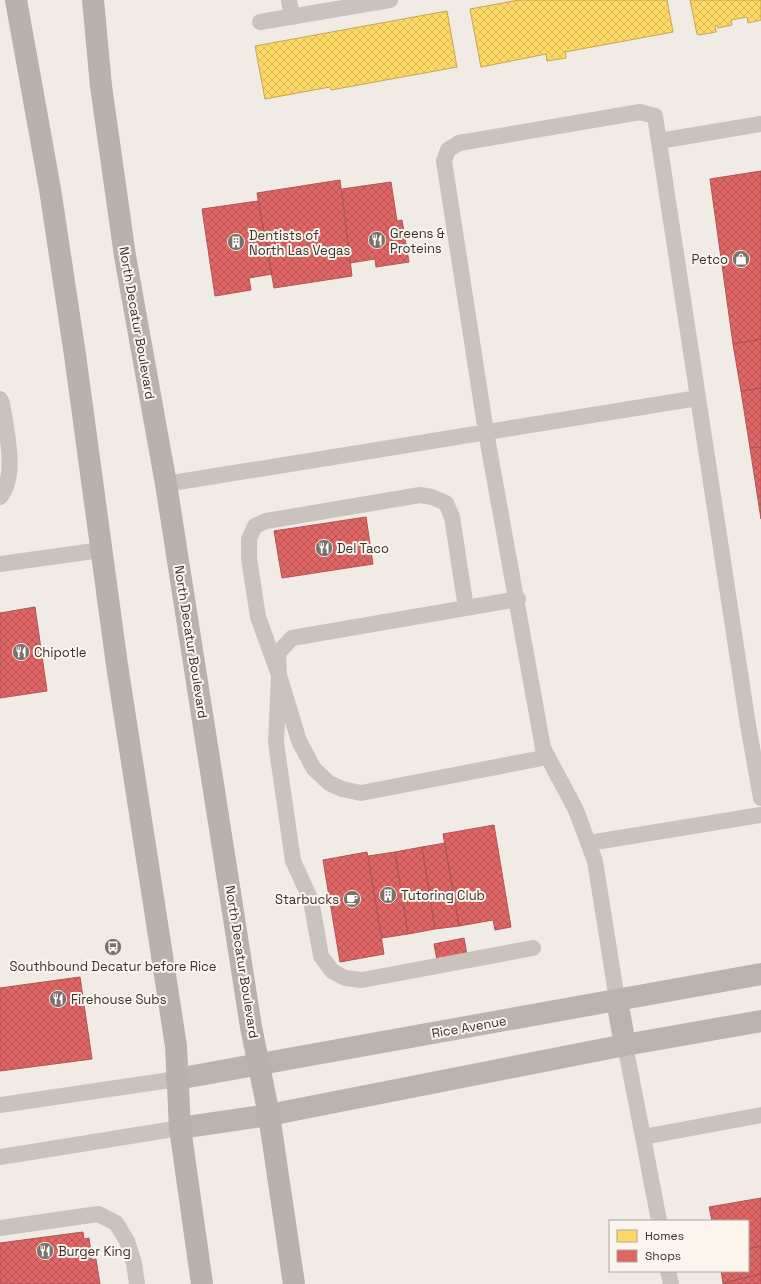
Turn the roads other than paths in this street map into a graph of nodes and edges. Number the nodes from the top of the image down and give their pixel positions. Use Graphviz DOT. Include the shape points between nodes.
graph roads {
  1 [pos="16,0"];
  2 [pos="93,0"];
  3 [pos="289,0"];
  4 [pos="390,0"];
  5 [pos="292,17"];
  6 [pos="260,22"];
  7 [pos="761,124"];
  8 [pos="659,141"];
  9 [pos="698,398"];
  10 [pos="0,399"];
  11 [pos="486,432"];
  12 [pos="166,484"];
  13 [pos="0,498"];
  14 [pos="101,550"];
  15 [pos="0,564"];
  16 [pos="518,599"];
  17 [pos="466,608"];
  18 [pos="279,674"];
  19 [pos="548,757"];
  20 [pos="761,798"];
  21 [pos="761,815"];
  22 [pos="589,843"];
  23 [pos="533,948"];
  24 [pos="761,974"];
  25 [pos="616,1000"];
  26 [pos="761,1021"];
  27 [pos="625,1045"];
  28 [pos="259,1065"];
  29 [pos="177,1079"];
  30 [pos="0,1106"];
  31 [pos="269,1115"];
  32 [pos="761,1115"];
  33 [pos="180,1128"];
  34 [pos="643,1137"];
  35 [pos="0,1157"];
  36 [pos="659,1220"];
  37 [pos="0,1228"];
  38 [pos="668,1272"];
  39 [pos="136,1284"];
  40 [pos="202,1284"];
  41 [pos="294,1284"];
  42 [pos="671,1284"];
  1 -- 14 [label="main road" via="49,181"];
  2 -- 12 [label="main road, North Decatur Boulevard" via="101,86 124,248"];
  3 -- 5 [label="lane"];
  4 -- 5 [label="lane"];
  5 -- 6 [label="lane"];
  7 -- 8 [label="lane"];
  8 -- 9 [label="lane"];
  8 -- 11 [label="lane" via="655,116 640,112 459,143 448,150 444,161"];
  9 -- 11 [label="lane"];
  9 -- 20 [label="lane"];
  10 -- 13 [label="lane" via="9,469 6,490"];
  11 -- 12 [label="lane"];
  11 -- 16 [label="lane"];
  12 -- 28 [label="main road, North Decatur Boulevard" via="251,1028"];
  14 -- 15 [label="lane"];
  14 -- 29 [label="main road" via="176,1046"];
  16 -- 17 [label="lane"];
  16 -- 19 [label="lane" via="543,748"];
  17 -- 18 [label="lane" via="292,638 278,653"];
  17 -- 18 [label="lane" via="452,517 446,503 420,495 266,521 255,526 249,539 248,558 258,617"];
  18 -- 19 [label="lane" via="299,741 314,769 329,783 342,789 361,793"];
  18 -- 23 [label="lane" via="276,743 293,861 311,900 321,956 332,971 345,978 362,980"];
  19 -- 22 [label="lane" via="576,810"];
  21 -- 22 [label="lane"];
  22 -- 25 [label="lane" via="595,861"];
  24 -- 25 [label="street, Rice Avenue"];
  25 -- 27 [label="street"];
  25 -- 28 [label="street, Rice Avenue"];
  26 -- 27 [label="street"];
  27 -- 31 [label="street"];
  27 -- 34 [label="lane"];
  28 -- 29 [label="street, Rice Avenue"];
  28 -- 31 [label="main road, North Decatur Boulevard"];
  29 -- 30 [label="lane"];
  29 -- 33 [label="main road"];
  31 -- 33 [label="street"];
  31 -- 41 [label="main road, North Decatur Boulevard"];
  32 -- 34 [label="lane"];
  33 -- 35 [label="lane"];
  33 -- 40 [label="main road"];
  34 -- 36 [label="lane"];
  37 -- 39 [label="lane" via="98,1214 116,1223 126,1241 134,1263"];
  38 -- 42 [label="lane"];
}
